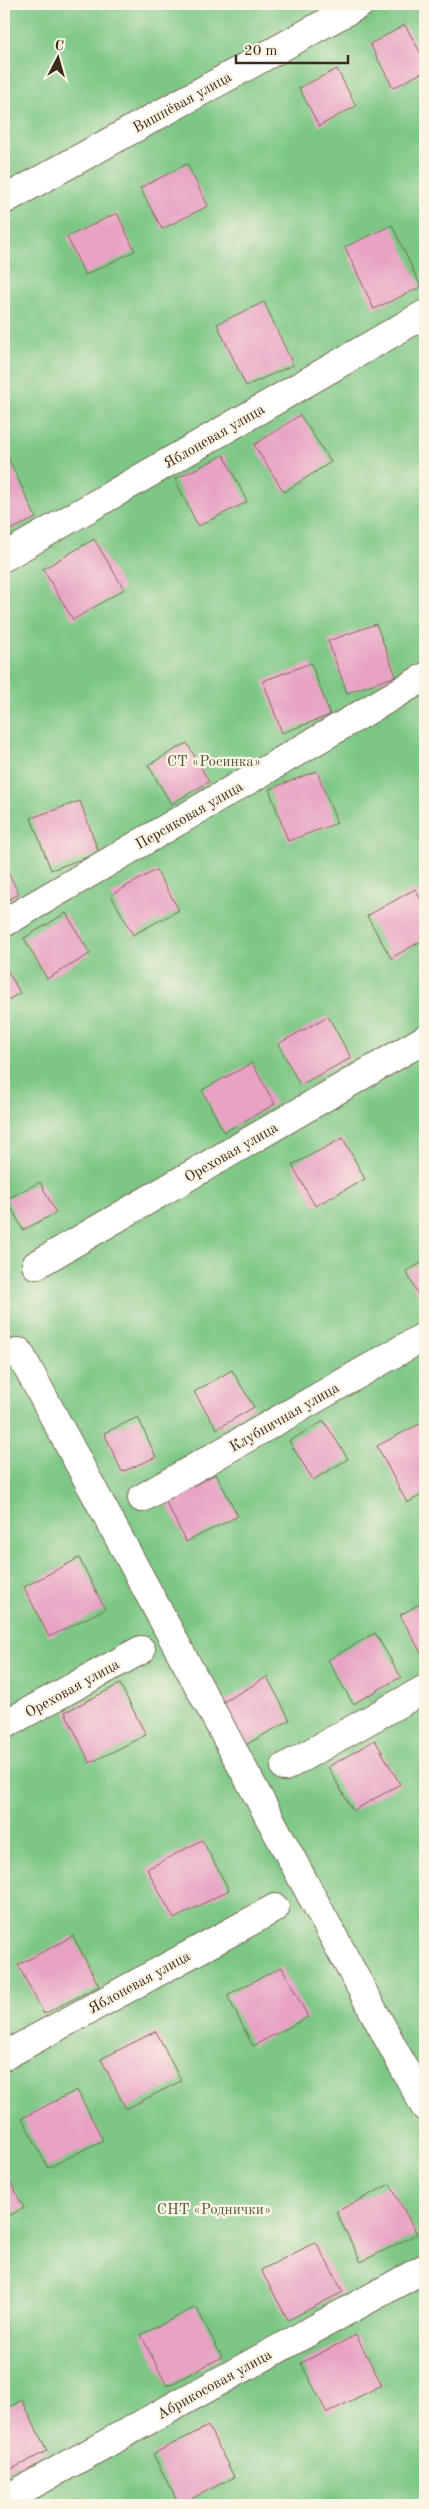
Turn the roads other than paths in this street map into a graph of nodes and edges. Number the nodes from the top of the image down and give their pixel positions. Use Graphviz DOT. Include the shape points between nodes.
graph roads {
  1 [pos="360,4"];
  2 [pos="4,200"];
  3 [pos="425,314"];
  4 [pos="4,557"];
  5 [pos="425,677"];
  6 [pos="4,923"];
  7 [pos="425,1039"];
  8 [pos="36,1264"];
  9 [pos="425,1336"];
  10 [pos="20,1352"];
  11 [pos="142,1498"];
  12 [pos="140,1650"];
  13 [pos="425,1689"];
  14 [pos="4,1725"];
  15 [pos="285,1767"];
  16 [pos="275,1908"];
  17 [pos="4,2056"];
  18 [pos="425,2107"];
  19 [pos="425,2268"];
  20 [pos="4,2500"];
  1 -- 2 [label="street, Вишнёвая улица"];
  3 -- 4 [label="street, Яблоневая улица"];
  5 -- 6 [label="street, Персиковая улица"];
  7 -- 8 [label="street, Ореховая улица"];
  9 -- 11 [label="street, Клубничная улица"];
  10 -- 18 [label="street"];
  12 -- 14 [label="street, Ореховая улица"];
  13 -- 15 [label="street"];
  16 -- 17 [label="street, Яблоневая улица"];
  19 -- 20 [label="street, Абрикосовая улица"];
}
